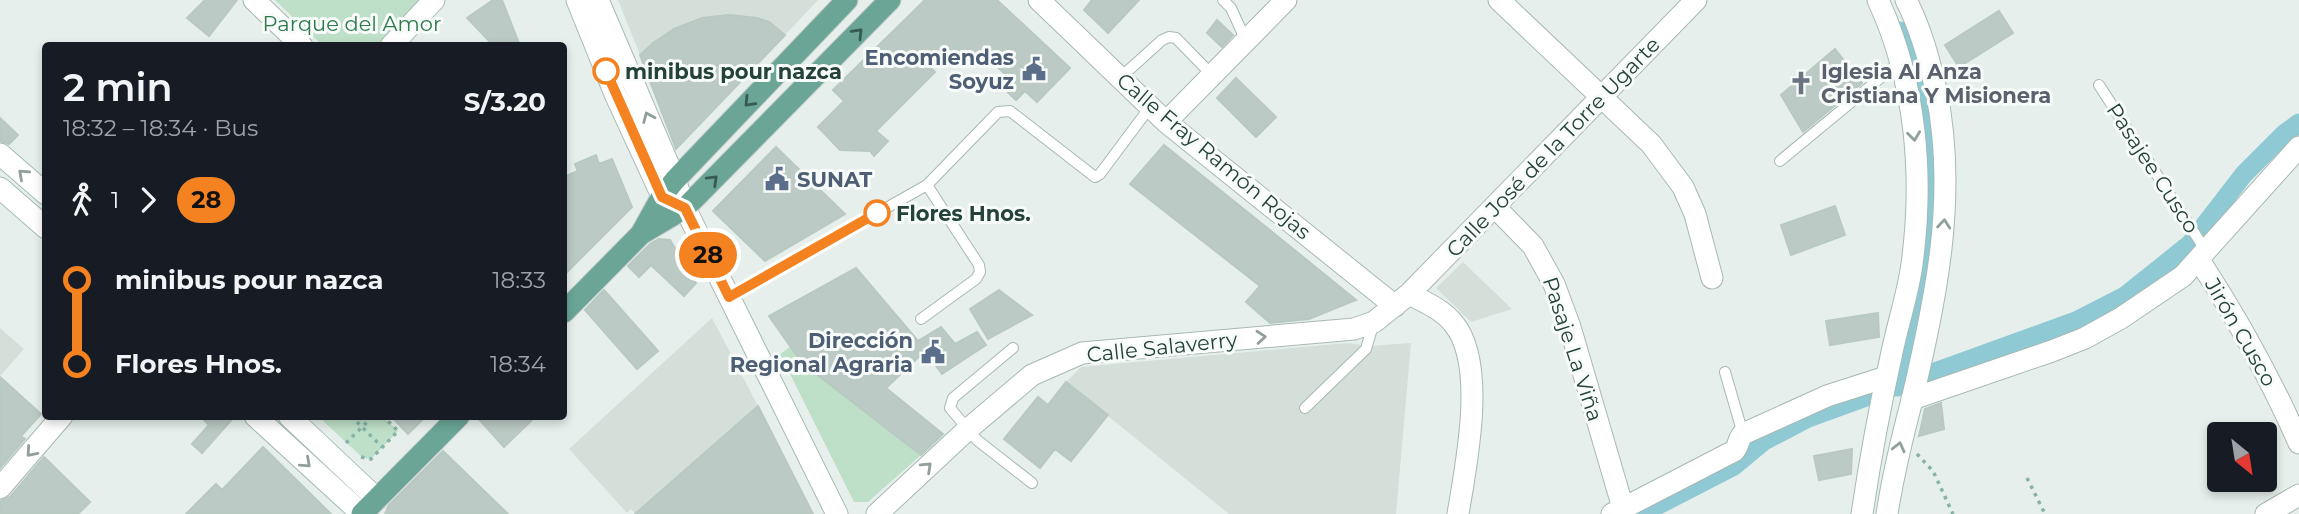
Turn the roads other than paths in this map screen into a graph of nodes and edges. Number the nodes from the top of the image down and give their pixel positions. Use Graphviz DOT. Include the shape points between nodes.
graph roads {
  1 [pos="254,0"];
  2 [pos="434,0"];
  3 [pos="577,0"];
  4 [pos="598,0"];
  5 [pos="847,0"];
  6 [pos="890,0"];
  7 [pos="1223,0"];
  8 [pos="1499,0"];
  9 [pos="1696,0"];
  10 [pos="1878,0"];
  11 [pos="1906,0"];
  12 [pos="1284,1"];
  13 [pos="1050,5"];
  14 [pos="1246,41"];
  15 [pos="298,42"];
  16 [pos="395,42"];
  17 [pos="1901,61"];
  18 [pos="1212,75"];
  19 [pos="1119,78"];
  20 [pos="2099,85"];
  21 [pos="1603,96"];
  22 [pos="1158,114"];
  23 [pos="2299,147"];
  24 [pos="0,154"];
  25 [pos="1780,161"];
  26 [pos="675,180"];
  27 [pos="927,186"];
  28 [pos="0,188"];
  29 [pos="42,191"];
  30 [pos="662,197"];
  31 [pos="1494,207"];
  32 [pos="685,208"];
  33 [pos="42,225"];
  34 [pos="641,234"];
  35 [pos="2203,256"];
  36 [pos="1712,278"];
  37 [pos="729,297"];
  38 [pos="1402,300"];
  39 [pos="567,309"];
  40 [pos="921,318"];
  41 [pos="1374,322"];
  42 [pos="1013,348"];
  43 [pos="1725,372"];
  44 [pos="1886,377"];
  45 [pos="1912,399"];
  46 [pos="1305,408"];
  47 [pos="59,420"];
  48 [pos="259,420"];
  49 [pos="293,420"];
  50 [pos="455,420"];
  51 [pos="967,430"];
  52 [pos="2297,433"];
  53 [pos="1743,434"];
  54 [pos="1032,483"];
  55 [pos="0,488"];
  56 [pos="2299,495"];
  57 [pos="377,499"];
  58 [pos="1617,511"];
  59 [pos="362,514"];
  60 [pos="837,514"];
  61 [pos="877,514"];
  62 [pos="1458,514"];
  63 [pos="1862,514"];
  64 [pos="1887,514"];
  65 [pos="2266,514"];
  1 -- 15 [label="street"];
  2 -- 16 [label="street"];
  3 -- 30 [label="street"];
  26 -- 4 [label="street, one-way"];
  5 -- 26 [label="main road, one-way"];
  32 -- 6 [label="main road, one-way"];
  7 -- 14 [label="lane"];
  8 -- 21 [label="street"];
  9 -- 21 [label="street, Calle José de la Torre Ugarte"];
  10 -- 17 [label="street"];
  45 -- 11 [label="street, one-way" via="1940,262 1946,182 1934,82"];
  12 -- 14 [label="street"];
  13 -- 19 [label="street, Calle Fray Ramón Rojas"];
  14 -- 18 [label="street"];
  17 -- 25 [label="lane"];
  17 -- 44 [label="street, one-way" via="1918,190 1912,267"];
  18 -- 19 [label="lane" via="1169,37"];
  18 -- 22 [label="street"];
  19 -- 22 [label="street, Calle Fray Ramón Rojas"];
  20 -- 35 [label="lane, Pasajee Cusco"];
  21 -- 31 [label="street, Calle José de la Torre Ugarte"];
  21 -- 36 [label="street" via="1651,144 1683,187"];
  22 -- 27 [label="lane" via="1093,176 1006,110 998,112"];
  22 -- 38 [label="street, Calle Fray Ramón Rojas"];
  23 -- 35 [label="street"];
  29 -- 24 [label="street, one-way"];
  26 -- 30 [label="main road"];
  26 -- 32 [label="street"];
  27 -- 37 [label="lane"];
  27 -- 40 [label="lane" via="980,272"];
  28 -- 33 [label="street"];
  30 -- 32 [label="street"];
  30 -- 34 [label="main road"];
  31 -- 38 [label="street, Calle José de la Torre Ugarte"];
  31 -- 58 [label="street, Pasaje La Viña" via="1533,246 1554,284 1570,327"];
  32 -- 34 [label="main road"];
  32 -- 37 [label="street"];
  34 -- 39 [label="main road"];
  35 -- 45 [label="street" via="2183,276 2085,338"];
  35 -- 52 [label="street, Jirón Cusco"];
  37 -- 60 [label="street"];
  38 -- 41 [label="street, Calle Salaverry"];
  38 -- 62 [label="street, Calle Fray Ramón Rojas" via="1437,308 1453,322 1470,365 1469,446"];
  41 -- 46 [label="lane" via="1366,349"];
  51 -- 41 [label="street, Calle Salaverry, one-way" via="1032,375 1082,353 1353,329"];
  42 -- 51 [label="lane" via="950,402"];
  43 -- 53 [label="lane"];
  44 -- 53 [label="street" via="1827,396"];
  44 -- 63 [label="street"];
  64 -- 45 [label="street, one-way"];
  47 -- 55 [label="street, one-way"];
  48 -- 59 [label="street, one-way"];
  49 -- 57 [label="street"];
  50 -- 57 [label="main road"];
  51 -- 54 [label="lane"];
  61 -- 51 [label="street, Calle Salaverry, one-way"];
  53 -- 58 [label="street" via="1734,451"];
  56 -- 65 [label="street"];
  57 -- 59 [label="main road"];
}
